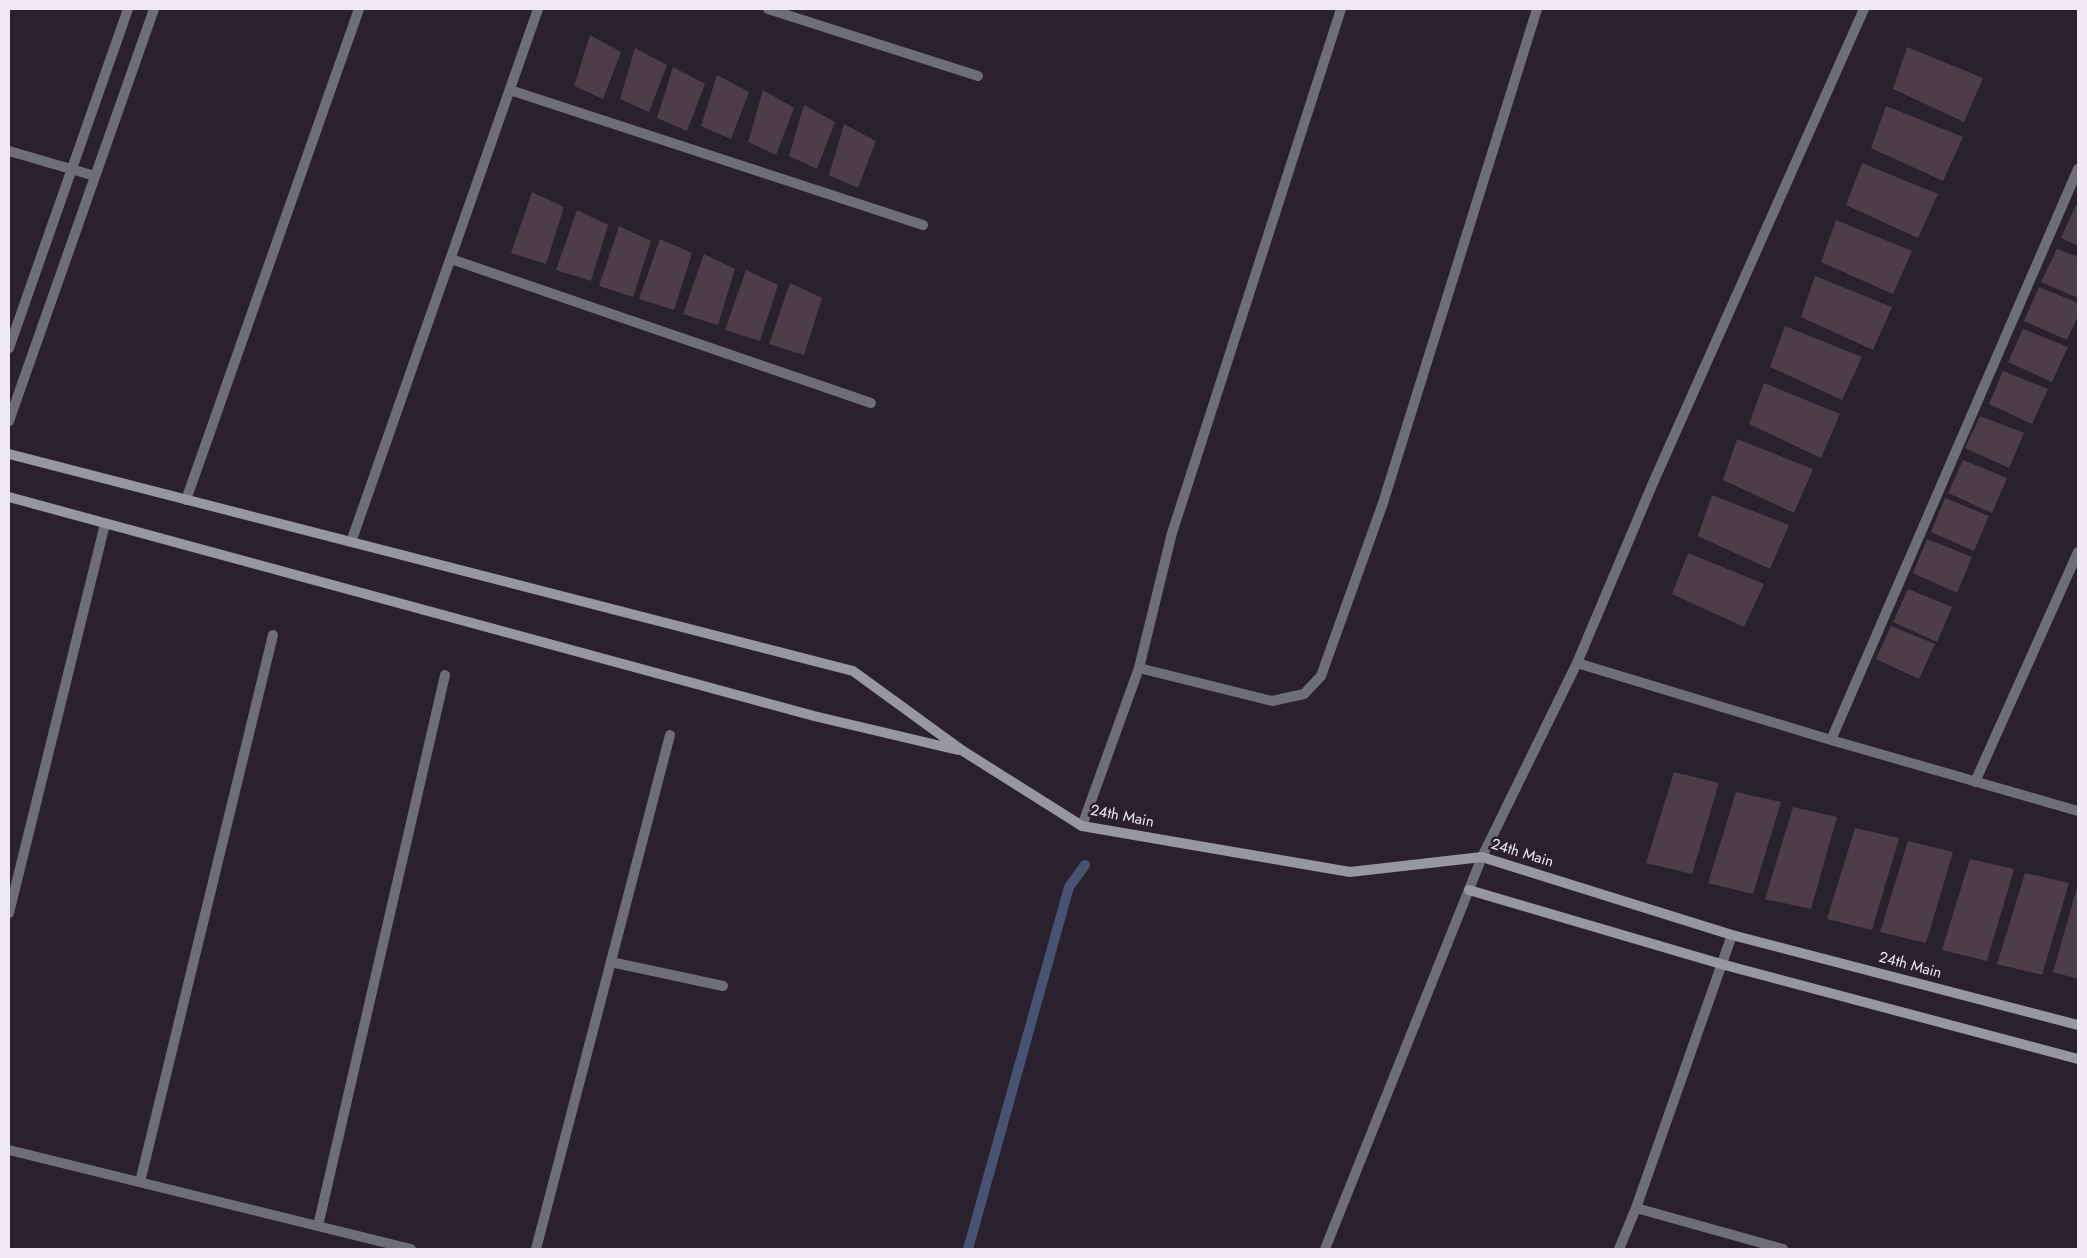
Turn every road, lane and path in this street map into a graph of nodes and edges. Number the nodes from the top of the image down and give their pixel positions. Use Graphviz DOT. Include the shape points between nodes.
graph roads {
  1 [pos="128,9"];
  2 [pos="154,9"];
  3 [pos="359,9"];
  4 [pos="538,9"];
  5 [pos="768,9"];
  6 [pos="1341,9"];
  7 [pos="1537,9"];
  8 [pos="1864,9"];
  9 [pos="978,76"];
  10 [pos="510,90"];
  11 [pos="9,151"];
  12 [pos="72,168"];
  13 [pos="2078,169"];
  14 [pos="95,176"];
  15 [pos="924,225"];
  16 [pos="451,259"];
  17 [pos="9,348"];
  18 [pos="871,403"];
  19 [pos="9,420"];
  20 [pos="9,454"];
  21 [pos="9,497"];
  22 [pos="186,500"];
  23 [pos="105,524"];
  24 [pos="352,542"];
  25 [pos="2078,552"];
  26 [pos="273,635"];
  27 [pos="1577,663"];
  28 [pos="1139,668"];
  29 [pos="445,675"];
  30 [pos="670,734"];
  31 [pos="1831,740"];
  32 [pos="963,751"];
  33 [pos="1975,782"];
  34 [pos="2078,811"];
  35 [pos="1082,826"];
  36 [pos="1482,857"];
  37 [pos="1469,890"];
  38 [pos="9,913"];
  39 [pos="1732,935"];
  40 [pos="611,962"];
  41 [pos="1721,964"];
  42 [pos="722,986"];
  43 [pos="2078,1026"];
  44 [pos="2078,1059"];
  45 [pos="9,1150"];
  46 [pos="140,1182"];
  47 [pos="1636,1208"];
  48 [pos="318,1226"];
  49 [pos="411,1249"];
  50 [pos="536,1249"];
  51 [pos="1325,1249"];
  52 [pos="1619,1249"];
  53 [pos="1783,1249"];
  1 -- 12 [label="street"];
  2 -- 14 [label="street"];
  3 -- 22 [label="street"];
  4 -- 10 [label="street"];
  5 -- 9 [label="street"];
  6 -- 28 [label="street" via="1172,532"];
  7 -- 28 [label="street" via="1383,503 1321,676 1304,694 1272,700"];
  8 -- 27 [label="street" via="1653,483"];
  10 -- 15 [label="street"];
  10 -- 16 [label="street"];
  11 -- 12 [label="street"];
  12 -- 14 [label="street"];
  12 -- 17 [label="street"];
  13 -- 31 [label="street"];
  14 -- 19 [label="street"];
  16 -- 18 [label="street"];
  16 -- 24 [label="street"];
  20 -- 22 [label="street"];
  21 -- 23 [label="street"];
  22 -- 24 [label="street"];
  23 -- 32 [label="street" via="804,713"];
  23 -- 38 [label="street"];
  24 -- 32 [label="street" via="854,671"];
  25 -- 33 [label="street"];
  26 -- 46 [label="street"];
  27 -- 31 [label="street"];
  27 -- 36 [label="street"];
  28 -- 35 [label="street"];
  29 -- 48 [label="street"];
  30 -- 40 [label="street"];
  31 -- 33 [label="street"];
  32 -- 35 [label="street, 24th Main"];
  33 -- 34 [label="street"];
  35 -- 36 [label="street, 24th Main" via="1350,872"];
  36 -- 37 [label="street"];
  36 -- 39 [label="street, 24th Main"];
  37 -- 41 [label="street"];
  37 -- 51 [label="street"];
  39 -- 41 [label="street"];
  39 -- 43 [label="street, 24th Main"];
  40 -- 42 [label="street"];
  40 -- 50 [label="street"];
  41 -- 44 [label="street"];
  41 -- 47 [label="street"];
  45 -- 46 [label="street"];
  46 -- 48 [label="street"];
  47 -- 52 [label="street"];
  47 -- 53 [label="street"];
  48 -- 49 [label="street"];
}
